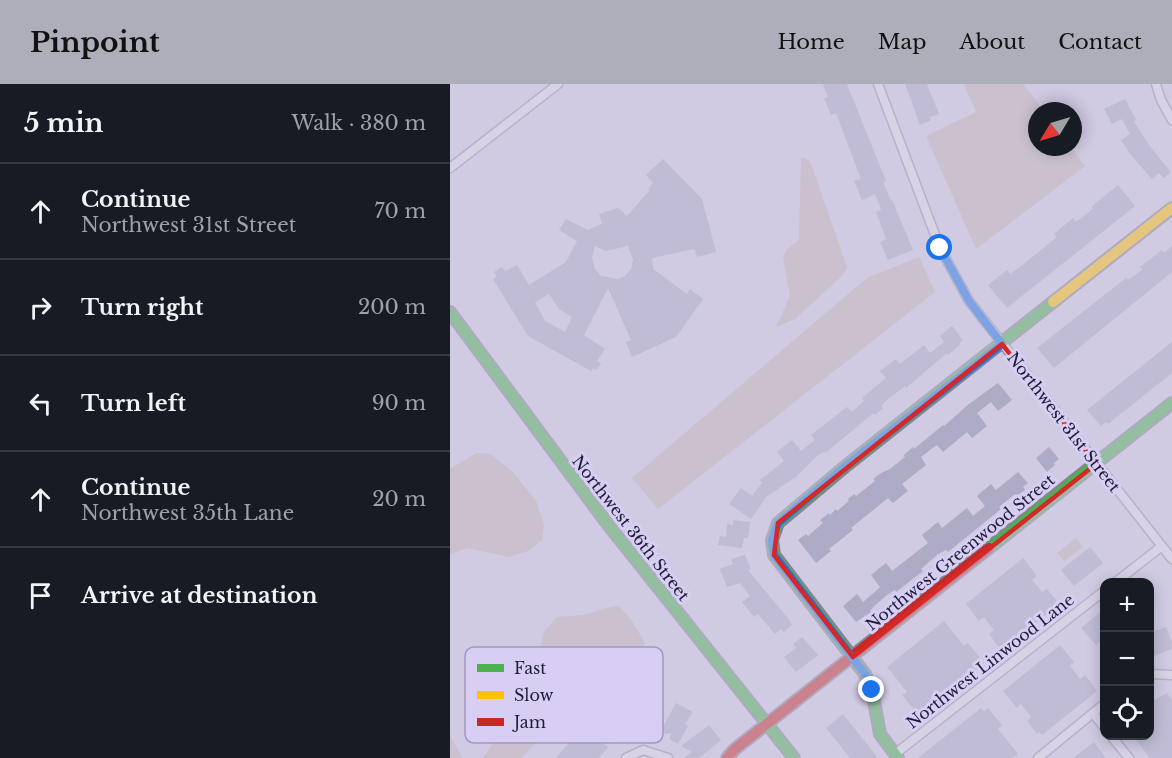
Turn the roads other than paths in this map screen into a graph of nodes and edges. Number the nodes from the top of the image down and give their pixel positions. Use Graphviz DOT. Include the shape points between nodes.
graph roads {
  1 [pos="558,84"];
  2 [pos="878,84"];
  3 [pos="1156,84"];
  4 [pos="1172,120"];
  5 [pos="450,168"];
  6 [pos="1172,208"];
  7 [pos="450,312"];
  8 [pos="1002,344"];
  9 [pos="1172,403"];
  10 [pos="1096,464"];
  11 [pos="1162,546"];
  12 [pos="1172,559"];
  13 [pos="1121,578"];
  14 [pos="1100,594"];
  15 [pos="853,657"];
  16 [pos="1154,675"];
  17 [pos="1172,675"];
  18 [pos="1100,708"];
  19 [pos="1093,714"];
  20 [pos="1100,722"];
  21 [pos="767,725"];
  22 [pos="1115,740"];
  23 [pos="896,756"];
  24 [pos="626,758"];
  25 [pos="668,758"];
  26 [pos="727,758"];
  27 [pos="794,758"];
  28 [pos="1038,758"];
  29 [pos="1129,758"];
  1 -- 5 [label="street"];
  2 -- 8 [label="street, Northwest 31st Street" via="940,248 969,301"];
  3 -- 4 [label="street"];
  6 -- 8 [label="street"];
  7 -- 21 [label="street, Northwest 36th Street" via="603,518"];
  8 -- 10 [label="street, Northwest 31st Street"];
  8 -- 15 [label="street" via="778,523 772,540 774,555"];
  9 -- 10 [label="street, Northwest Greenwood Street"];
  10 -- 11 [label="street, Northwest 31st Street"];
  10 -- 15 [label="street, Northwest Greenwood Street"];
  11 -- 12 [label="street, Northwest 31st Street"];
  11 -- 13 [label="street"];
  14 -- 23 [label="street, Northwest Linwood Lane"];
  15 -- 21 [label="street, Northwest Greenwood Street"];
  15 -- 23 [label="street" via="872,690 880,734"];
  16 -- 17 [label="street"];
  18 -- 19 [label="street"];
  19 -- 20 [label="street"];
  19 -- 28 [label="street"];
  21 -- 26 [label="street"];
  21 -- 27 [label="street, Northwest 36th Street"];
  22 -- 29 [label="street"];
  24 -- 25 [label="street" via="643,750"];
}
